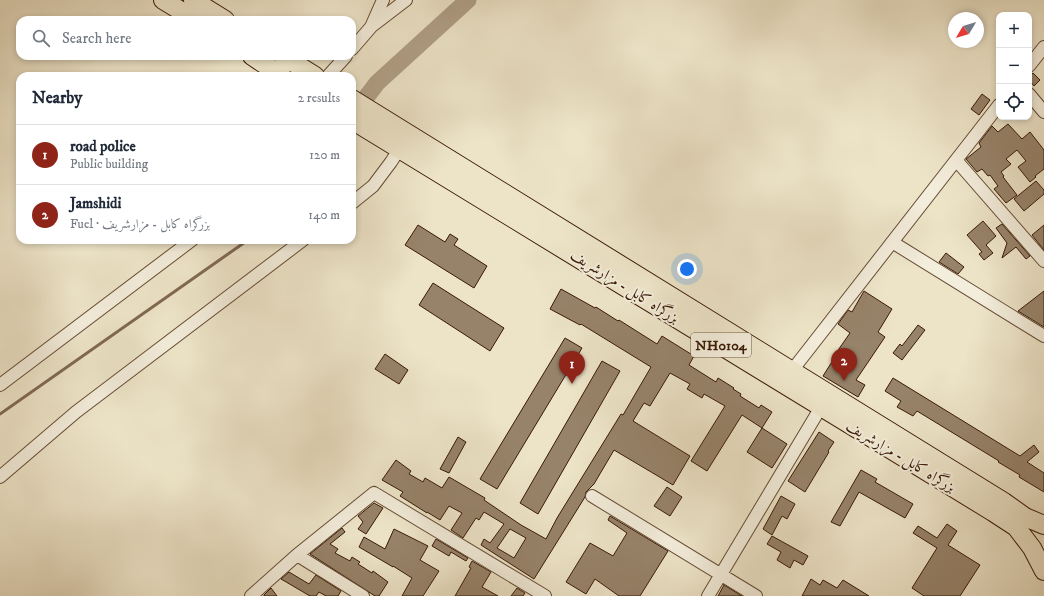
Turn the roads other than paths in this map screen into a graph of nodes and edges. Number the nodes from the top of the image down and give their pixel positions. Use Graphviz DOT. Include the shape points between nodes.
graph roads {
  1 [pos="163,0"];
  2 [pos="193,0"];
  3 [pos="383,0"];
  4 [pos="406,0"];
  5 [pos="189,16"];
  6 [pos="219,16"];
  7 [pos="371,26"];
  8 [pos="356,44"];
  9 [pos="1044,47"];
  10 [pos="258,60"];
  11 [pos="289,60"];
  12 [pos="342,60"];
  13 [pos="1032,62"];
  14 [pos="276,72"];
  15 [pos="309,72"];
  16 [pos="332,72"];
  17 [pos="1032,98"];
  18 [pos="356,103"];
  19 [pos="996,109"];
  20 [pos="1044,112"];
  21 [pos="356,121"];
  22 [pos="384,129"];
  23 [pos="400,148"];
  24 [pos="956,160"];
  25 [pos="356,199"];
  26 [pos="892,242"];
  27 [pos="187,244"];
  28 [pos="298,244"];
  29 [pos="1044,261"];
  30 [pos="1044,336"];
  31 [pos="787,377"];
  32 [pos="0,385"];
  33 [pos="821,407"];
  34 [pos="0,477"];
  35 [pos="592,496"];
  36 [pos="1044,525"];
  37 [pos="296,555"];
  38 [pos="1044,571"];
  39 [pos="721,573"];
  40 [pos="251,596"];
  41 [pos="363,596"];
  42 [pos="545,596"];
  43 [pos="708,596"];
  44 [pos="756,596"];
  1 -- 5 [label="highway"];
  2 -- 6 [label="highway"];
  3 -- 7 [label="street"];
  4 -- 7 [label="street"];
  7 -- 8 [label="street"];
  9 -- 13 [label="street"];
  10 -- 14 [label="highway"];
  11 -- 15 [label="highway"];
  12 -- 16 [label="street"];
  17 -- 20 [label="street"];
  18 -- 22 [label="highway, بزرگراه کابل - مزارشریف / NH0104"];
  19 -- 24 [label="street"];
  21 -- 22 [label="highway, بزرگراه کابل - مزارشریف / NH0104"];
  22 -- 23 [label="highway, بزرگراه کابل - مزارشریف / NH0104"];
  22 -- 31 [label="highway, بزرگراه کابل - مزارشریف / NH0104"];
  23 -- 25 [label="street" via="373,186"];
  23 -- 31 [label="highway, بزرگراه کابل - مزارشریف / NH0104"];
  24 -- 26 [label="street"];
  24 -- 29 [label="street"];
  26 -- 30 [label="street"];
  26 -- 31 [label="street"];
  27 -- 32 [label="street"];
  28 -- 34 [label="street" via="76,412"];
  31 -- 33 [label="highway, بزرگراه کابل - مزارشریف / NH0104"];
  31 -- 36 [label="highway, بزرگراه کابل - مزارشریف / NH0104" via="1004,502 1025,517"];
  33 -- 38 [label="highway, بزرگراه کابل - مزارشریف / NH0104" via="1016,527 1032,548"];
  33 -- 39 [label="street"];
  35 -- 39 [label="street"];
  37 -- 40 [label="street"];
  37 -- 41 [label="street"];
  37 -- 42 [label="street" via="374,494"];
  39 -- 43 [label="street"];
  39 -- 44 [label="street"];
}
